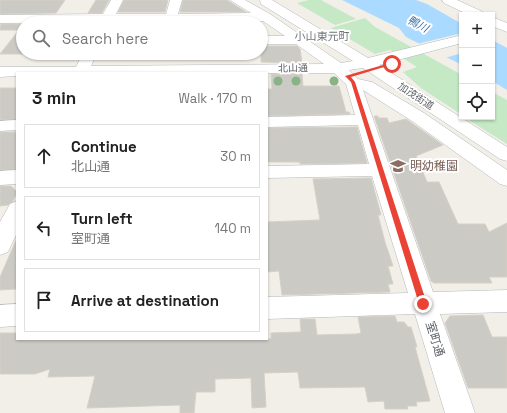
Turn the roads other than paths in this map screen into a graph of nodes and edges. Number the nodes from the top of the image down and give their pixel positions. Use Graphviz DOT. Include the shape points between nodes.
graph roads {
  1 [pos="117,0"];
  2 [pos="176,0"];
  3 [pos="236,0"];
  4 [pos="263,0"];
  5 [pos="448,0"];
  6 [pos="32,6"];
  7 [pos="473,12"];
  8 [pos="25,16"];
  9 [pos="109,16"];
  10 [pos="172,16"];
  11 [pos="264,16"];
  12 [pos="268,18"];
  13 [pos="0,19"];
  14 [pos="16,19"];
  15 [pos="268,40"];
  16 [pos="299,40"];
  17 [pos="459,40"];
  18 [pos="459,47"];
  19 [pos="87,60"];
  20 [pos="379,64"];
  21 [pos="206,71"];
  22 [pos="0,72"];
  23 [pos="81,72"];
  24 [pos="241,72"];
  25 [pos="268,73"];
  26 [pos="346,75"];
  27 [pos="268,77"];
  28 [pos="0,80"];
  29 [pos="16,80"];
  30 [pos="365,120"];
  31 [pos="268,122"];
  32 [pos="16,125"];
  33 [pos="0,126"];
  34 [pos="507,155"];
  35 [pos="380,170"];
  36 [pos="268,172"];
  37 [pos="16,177"];
  38 [pos="0,178"];
  39 [pos="507,179"];
  40 [pos="16,211"];
  41 [pos="0,246"];
  42 [pos="507,301"];
  43 [pos="423,304"];
  44 [pos="268,308"];
  45 [pos="16,315"];
  46 [pos="0,316"];
  47 [pos="460,413"];
  1 -- 9 [label="street"];
  2 -- 10 [label="street"];
  3 -- 11 [label="street"];
  4 -- 20 [label="street, 加茂街道"];
  5 -- 7 [label="street"];
  6 -- 8 [label="street"];
  12 -- 16 [label="street"];
  13 -- 14 [label="street"];
  15 -- 16 [label="street"];
  16 -- 26 [label="street"];
  17 -- 20 [label="street, 北山通"];
  18 -- 20 [label="street, 北山通"];
  19 -- 23 [label="street"];
  20 -- 26 [label="street, 北山通"];
  20 -- 34 [label="street, 加茂街道"];
  21 -- 23 [label="street, 北山通"];
  21 -- 24 [label="street, 北山通"];
  22 -- 23 [label="street, 北山通"];
  25 -- 26 [label="street, 北山通"];
  26 -- 27 [label="street, 北山通"];
  26 -- 30 [label="street, 室町通"];
  26 -- 39 [label="street" via="405,109"];
  28 -- 29 [label="street"];
  30 -- 31 [label="street"];
  30 -- 35 [label="street, 室町通"];
  32 -- 33 [label="street"];
  35 -- 36 [label="street"];
  35 -- 43 [label="street, 室町通"];
  37 -- 38 [label="street"];
  40 -- 41 [label="street"];
  42 -- 43 [label="street"];
  43 -- 44 [label="street"];
  43 -- 47 [label="street, 室町通"];
  45 -- 46 [label="street"];
}
